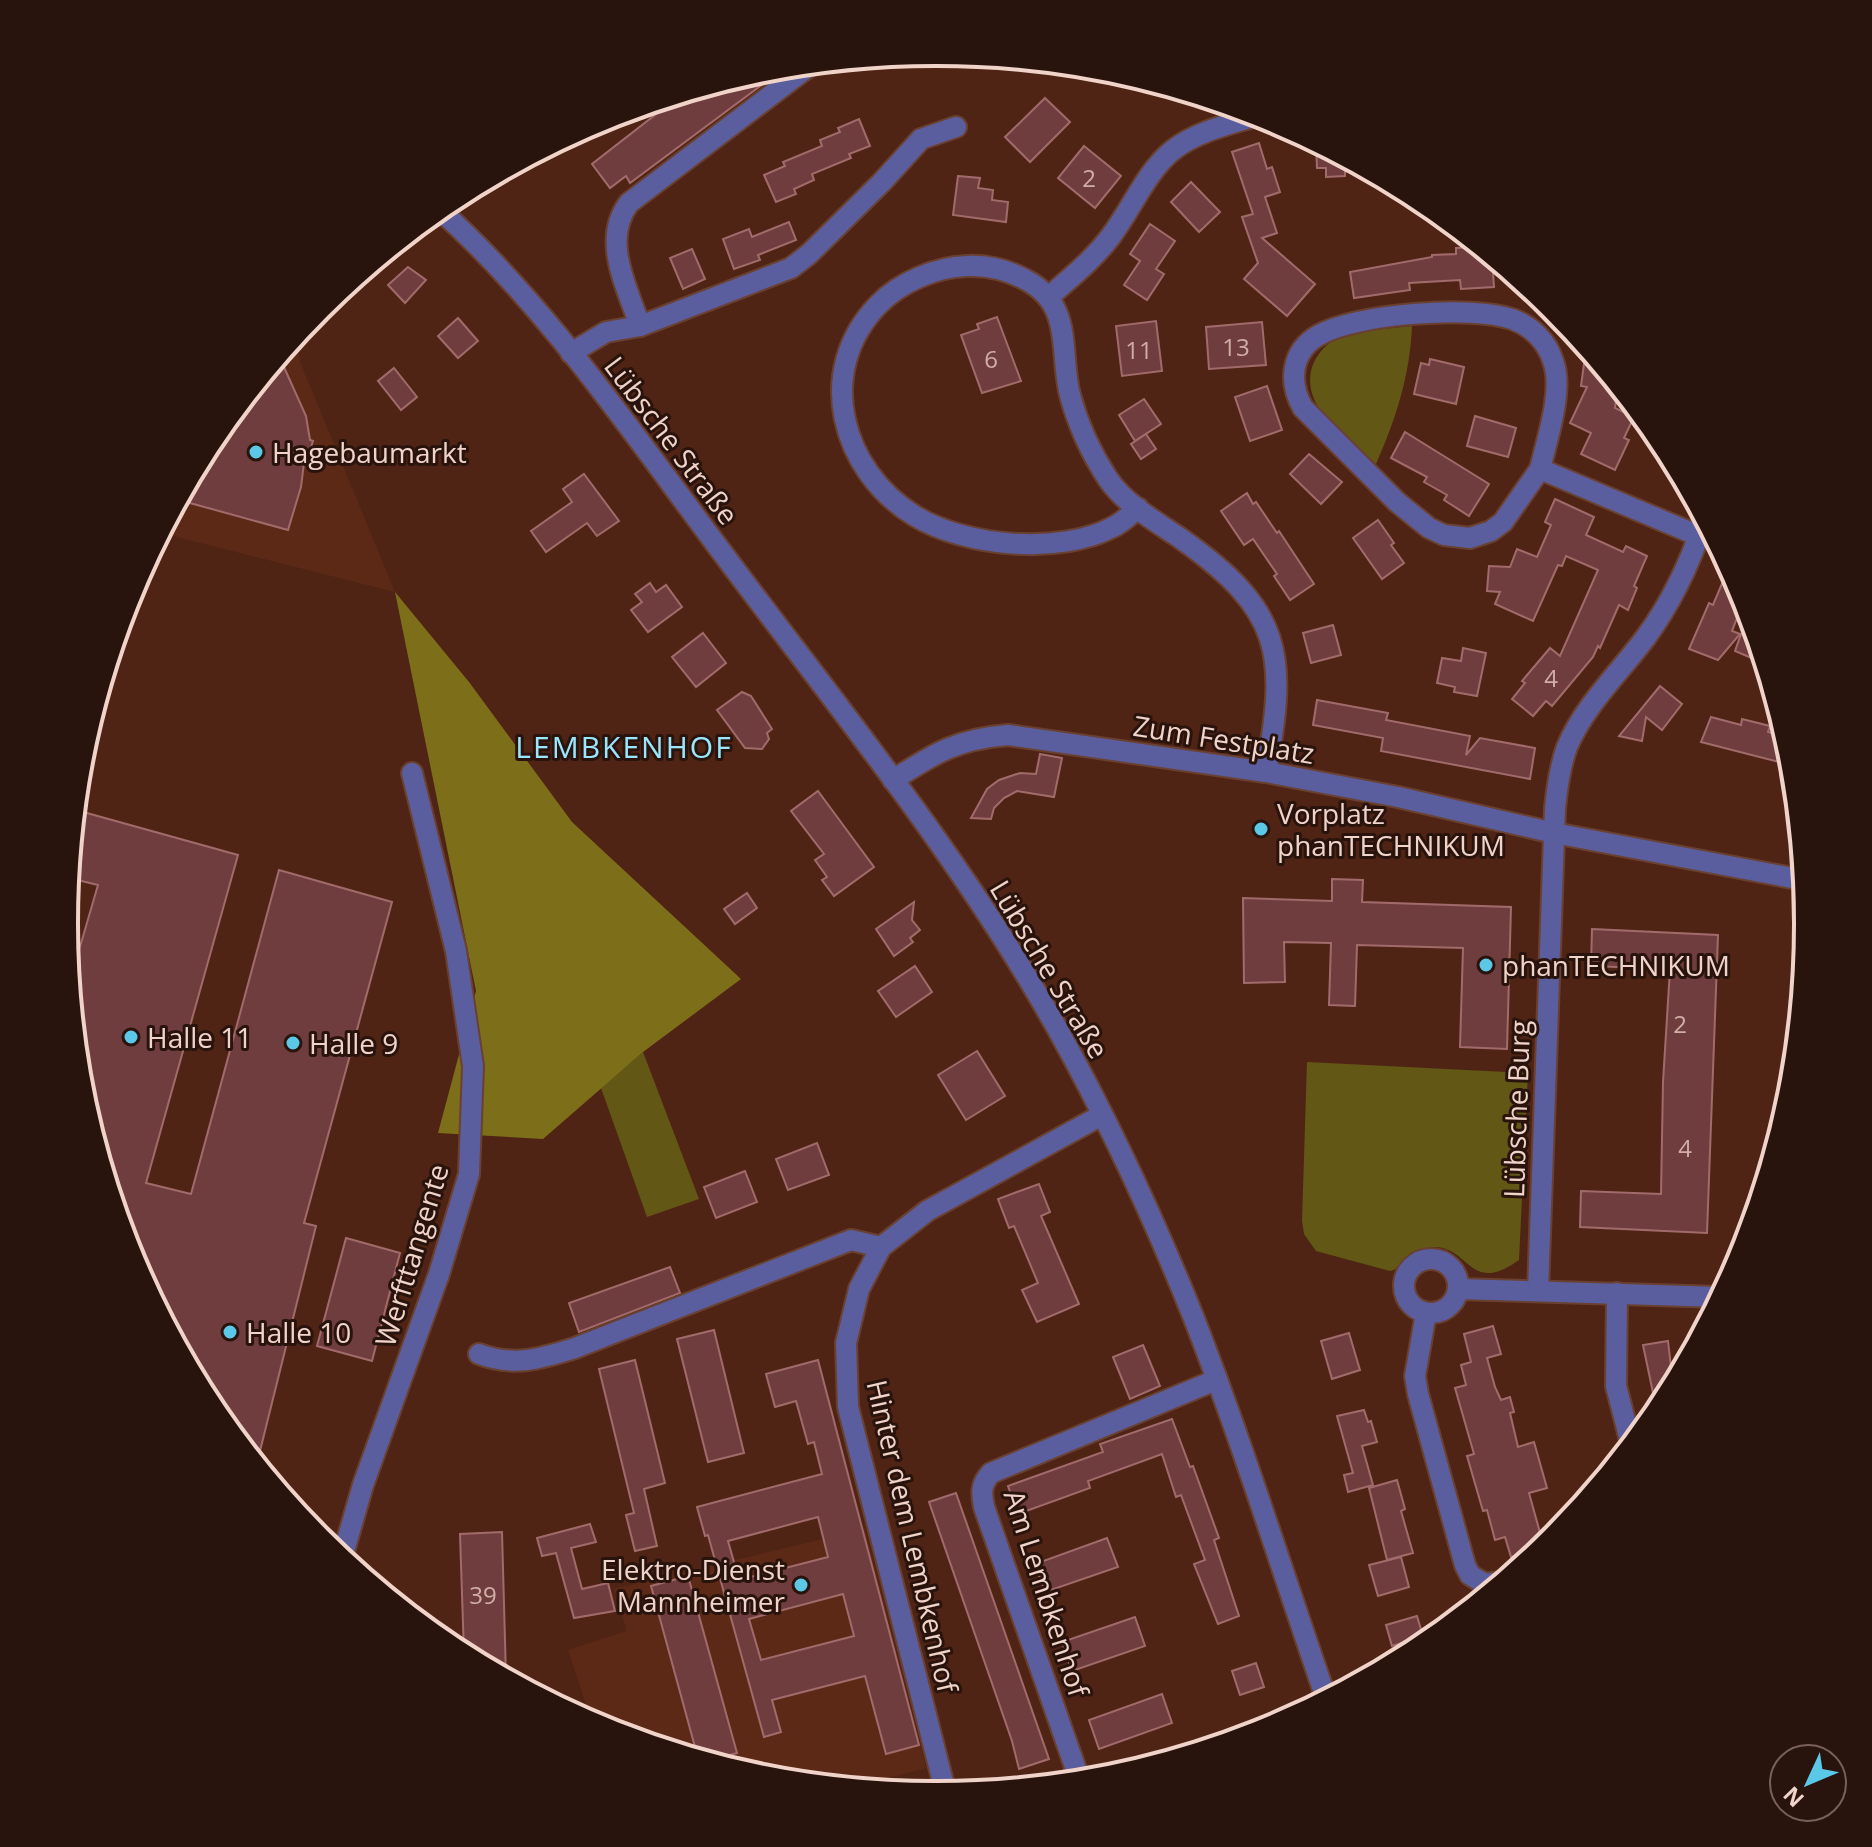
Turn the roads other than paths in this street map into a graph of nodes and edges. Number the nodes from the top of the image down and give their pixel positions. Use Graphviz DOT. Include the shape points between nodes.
graph roads {
  1 [pos="794,78"];
  2 [pos="1239,122"];
  3 [pos="956,127"];
  4 [pos="449,219"];
  5 [pos="1049,297"];
  6 [pos="640,326"];
  7 [pos="571,353"];
  8 [pos="1540,469"];
  9 [pos="1138,508"];
  10 [pos="1695,526"];
  11 [pos="1699,533"];
  12 [pos="1266,772"];
  13 [pos="412,773"];
  14 [pos="893,780"];
  15 [pos="1554,833"];
  16 [pos="1792,878"];
  17 [pos="1102,1115"];
  18 [pos="881,1247"];
  19 [pos="1459,1289"];
  20 [pos="1538,1291"];
  21 [pos="1617,1293"];
  22 [pos="1708,1297"];
  23 [pos="1426,1313"];
  24 [pos="479,1354"];
  25 [pos="1216,1380"];
  26 [pos="1627,1430"];
  27 [pos="346,1545"];
  28 [pos="1483,1583"];
  29 [pos="1323,1689"];
  30 [pos="1076,1769"];
  31 [pos="943,1781"];
  1 -- 6 [label="street, Lübsche Straße" via="619,216 617,255"];
  2 -- 5 [label="street" via="1172,151 1105,243"];
  3 -- 6 [label="street, Lübsche Straße" via="921,139 791,268"];
  4 -- 7 [label="street, Lübsche Straße"];
  5 -- 9 [label="street" via="1061,326 1069,391 1081,431 1110,482"];
  5 -- 9 [label="street" via="998,268 950,266 880,302 850,348 841,392 847,429 866,468 890,497 915,517 956,533 1006,543 1048,543 1093,535"];
  6 -- 7 [label="street, Lübsche Straße" via="606,332"];
  7 -- 14 [label="street, Lübsche Straße"];
  8 -- 8 [label="street" via="1557,383 1554,362 1531,328 1511,319 1421,312 1344,325 1320,334 1296,361 1296,395 1303,408 1397,502 1444,535 1470,538 1491,531"];
  8 -- 10 [label="street"];
  9 -- 12 [label="street" via="1231,577 1268,632 1278,681"];
  11 -- 15 [label="street" via="1648,635 1567,748"];
  12 -- 14 [label="street, Zum Festplatz" via="1008,735 949,746"];
  12 -- 15 [label="street, Zum Festplatz"];
  13 -- 27 [label="street, Werfttangente" via="456,951 473,1066 469,1174"];
  14 -- 17 [label="street, Lübsche Straße" via="986,913"];
  15 -- 16 [label="street, Zum Festplatz"];
  15 -- 20 [label="street, Lübsche Burg"];
  17 -- 18 [label="street, Hinter dem Lembkenhof" via="927,1211"];
  17 -- 25 [label="street, Lübsche Straße" via="1166,1251"];
  18 -- 24 [label="street" via="851,1240 537,1360 500,1361"];
  18 -- 31 [label="street, Hinter dem Lembkenhof" via="859,1289 846,1343 848,1407"];
  19 -- 20 [label="street"];
  19 -- 23 [label="street" via="1446,1310"];
  19 -- 23 [label="street" via="1450,1266 1434,1259 1418,1262 1406,1275 1404,1289 1411,1305"];
  20 -- 21 [label="street"];
  21 -- 22 [label="street"];
  21 -- 26 [label="street" via="1616,1386"];
  23 -- 28 [label="street" via="1415,1376 1456,1533 1470,1575"];
  25 -- 29 [label="street, Lübsche Straße"];
  25 -- 30 [label="street, Am Lembkenhof" via="991,1473 983,1482 984,1507 1004,1569"];
}
